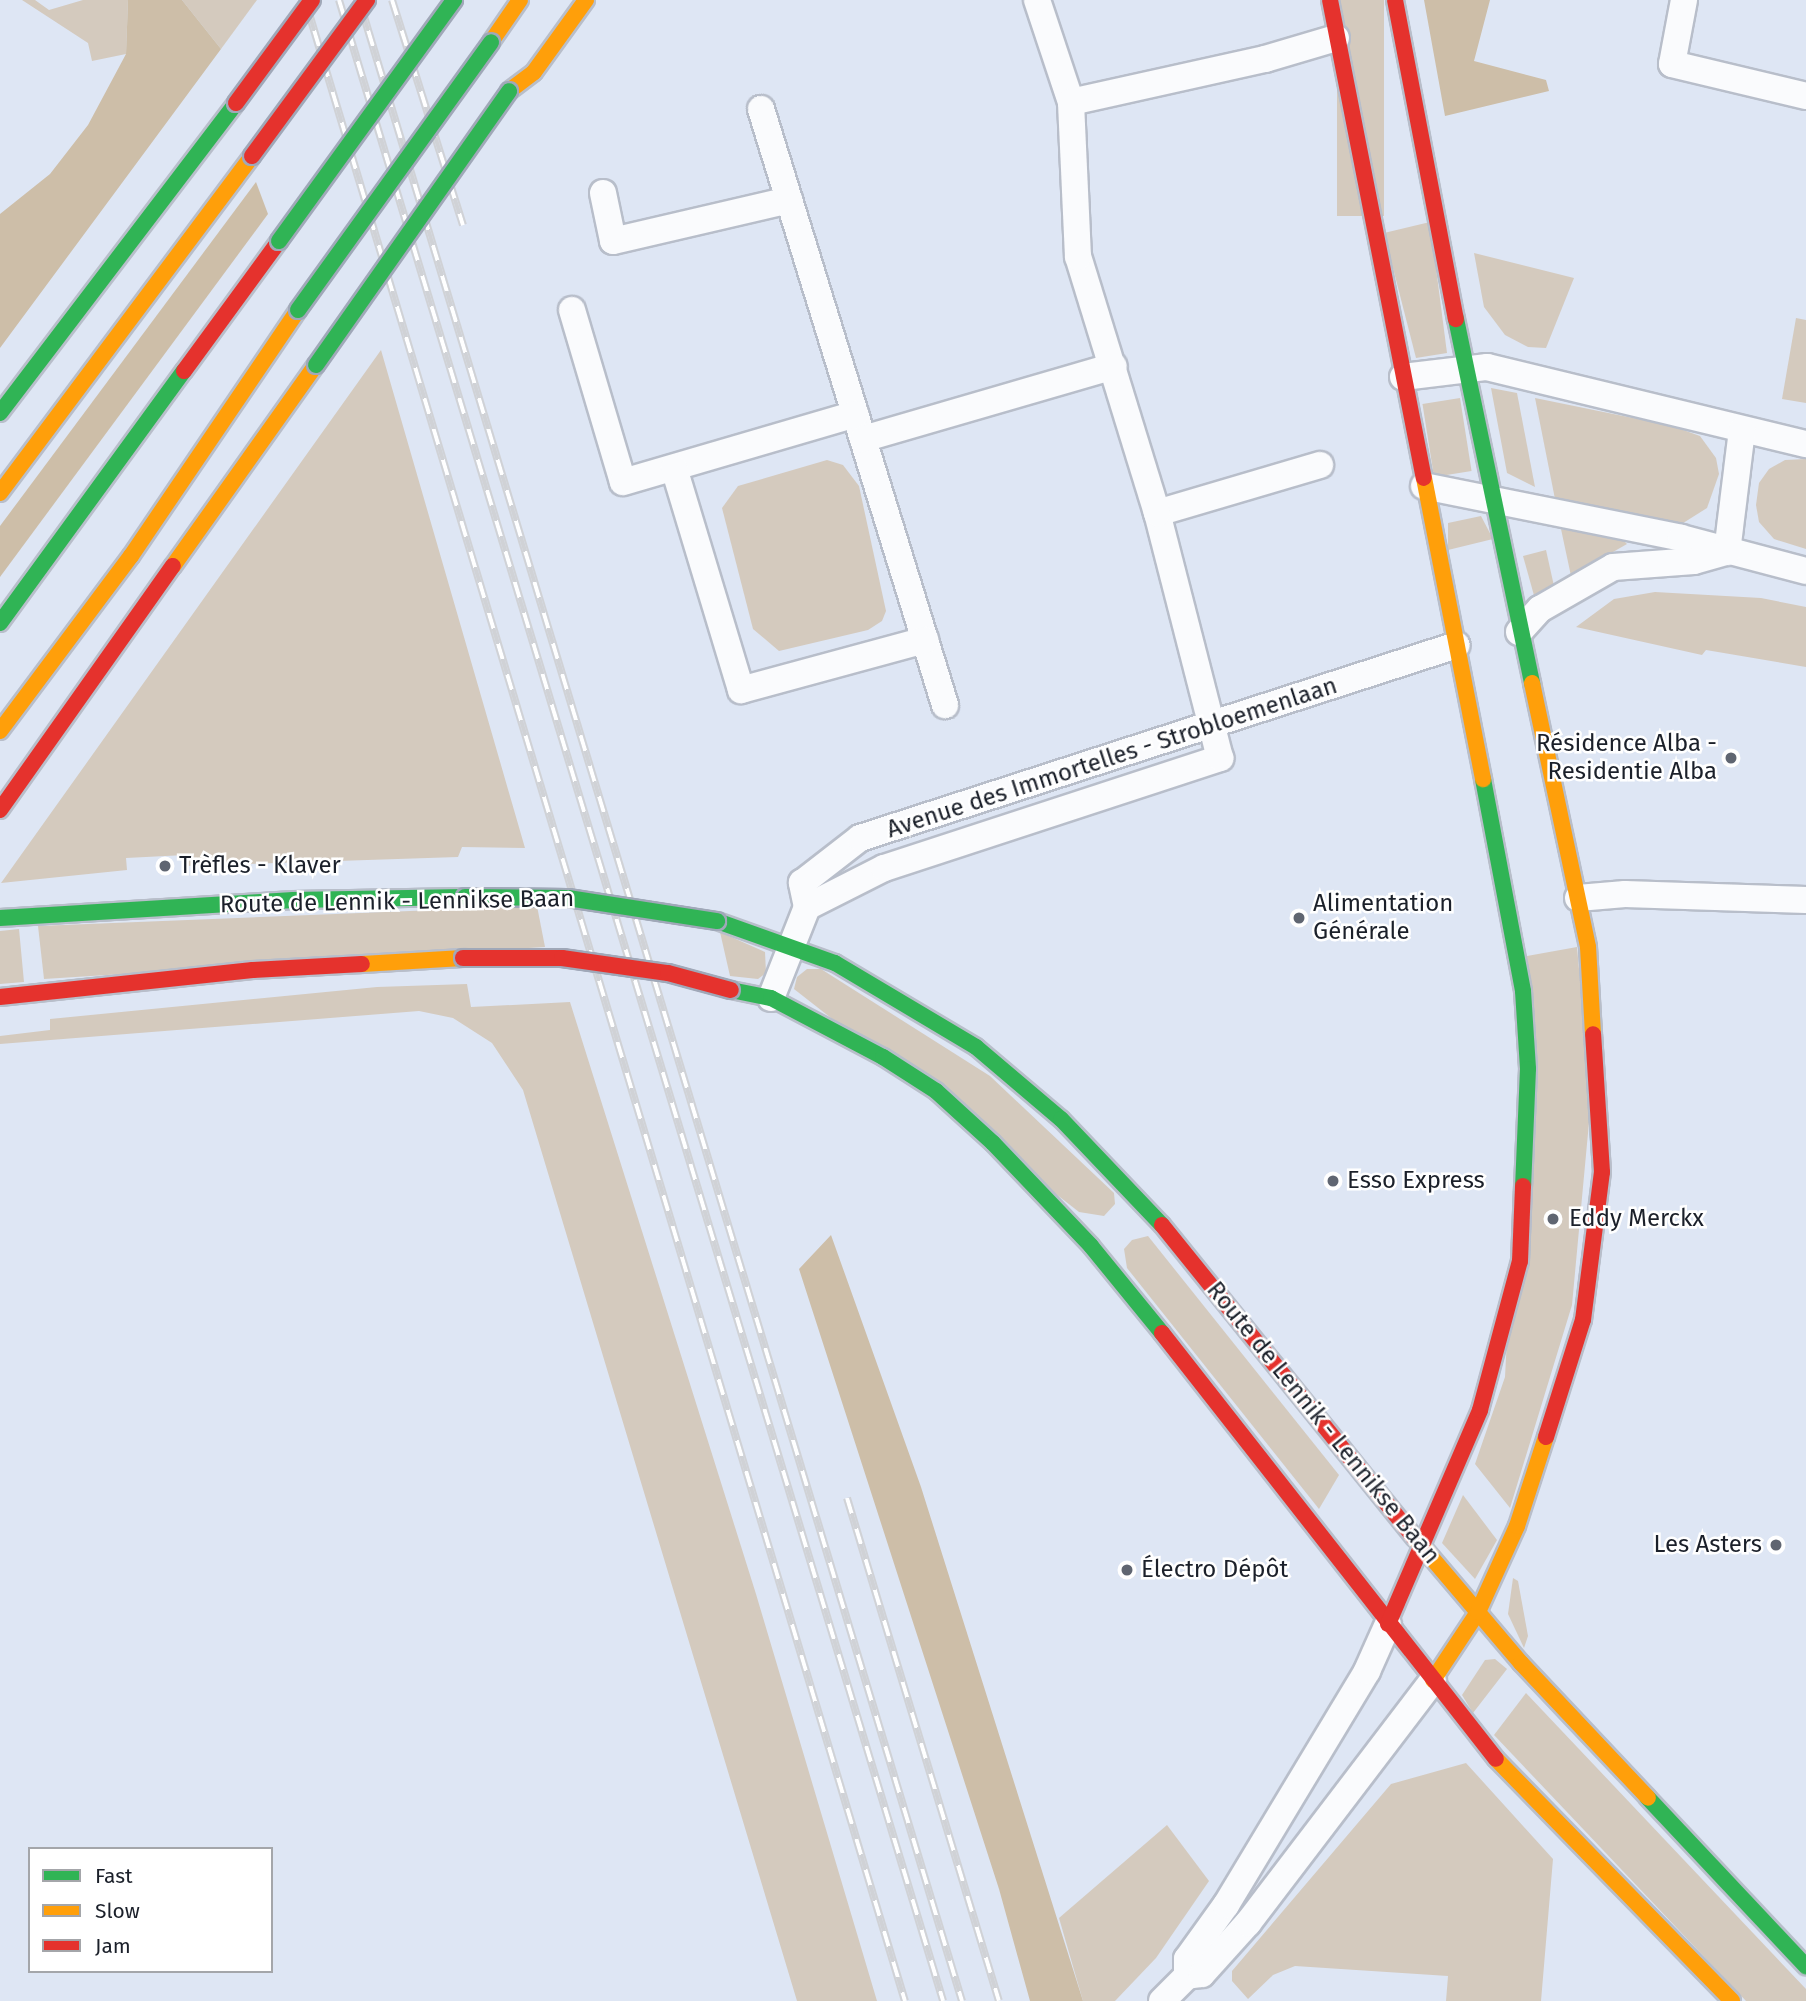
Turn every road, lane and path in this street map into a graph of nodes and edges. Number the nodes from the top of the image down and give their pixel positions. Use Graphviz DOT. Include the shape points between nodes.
graph roads {
  1 [pos="312,0"];
  2 [pos="367,0"];
  3 [pos="454,0"];
  4 [pos="520,0"];
  5 [pos="586,0"];
  6 [pos="1037,0"];
  7 [pos="1329,0"];
  8 [pos="1395,0"];
  9 [pos="1684,0"];
  10 [pos="1336,38"];
  11 [pos="521,58"];
  12 [pos="509,91"];
  13 [pos="1806,96"];
  14 [pos="1071,102"];
  15 [pos="761,108"];
  16 [pos="603,193"];
  17 [pos="789,200"];
  18 [pos="572,310"];
  19 [pos="1114,366"];
  20 [pos="1465,368"];
  21 [pos="1403,377"];
  22 [pos="0,413"];
  23 [pos="855,414"];
  24 [pos="1742,430"];
  25 [pos="863,439"];
  26 [pos="1806,444"];
  27 [pos="1320,465"];
  28 [pos="674,467"];
  29 [pos="1424,486"];
  30 [pos="0,493"];
  31 [pos="1492,496"];
  32 [pos="1157,513"];
  33 [pos="1727,552"];
  34 [pos="1806,571"];
  35 [pos="0,623"];
  36 [pos="1520,632"];
  37 [pos="925,640"];
  38 [pos="1457,645"];
  39 [pos="945,705"];
  40 [pos="1209,726"];
  41 [pos="0,731"];
  42 [pos="0,810"];
  43 [pos="1578,898"];
  44 [pos="1806,900"];
  45 [pos="807,907"];
  46 [pos="0,918"];
  47 [pos="789,945"];
  48 [pos="0,997"];
  49 [pos="771,998"];
  50 [pos="1423,1546"];
  51 [pos="1478,1612"];
  52 [pos="1388,1624"];
  53 [pos="1433,1680"];
  54 [pos="1806,1966"];
  55 [pos="1187,1976"];
  56 [pos="1162,2001"];
  57 [pos="1732,2001"];
  1 -- 22 [label="main road, bridge"];
  2 -- 30 [label="main road, bridge"];
  3 -- 35 [label="main road, bridge"];
  4 -- 41 [label="main road, bridge" via="298,310 131,556"];
  5 -- 12 [label="main road" via="534,72"];
  6 -- 14 [label="street"];
  7 -- 10 [label="main road"];
  8 -- 20 [label="main road"];
  9 -- 13 [label="street" via="1672,64"];
  10 -- 14 [label="street" via="1265,59"];
  10 -- 21 [label="main road"];
  11 -- 12 [label="main road"];
  12 -- 42 [label="main road, bridge"];
  14 -- 19 [label="street" via="1078,257"];
  15 -- 17 [label="street"];
  16 -- 17 [label="street" via="613,241"];
  17 -- 23 [label="street"];
  18 -- 28 [label="street" via="623,482"];
  19 -- 25 [label="street"];
  19 -- 32 [label="street"];
  20 -- 21 [label="street"];
  20 -- 24 [label="street" via="1487,368"];
  20 -- 31 [label="main road"];
  21 -- 29 [label="main road"];
  23 -- 25 [label="street"];
  23 -- 28 [label="street"];
  24 -- 26 [label="street"];
  24 -- 33 [label="street"];
  25 -- 37 [label="street"];
  27 -- 32 [label="street"];
  28 -- 37 [label="street" via="741,690"];
  29 -- 31 [label="street"];
  29 -- 38 [label="main road"];
  31 -- 33 [label="street"];
  31 -- 36 [label="main road"];
  32 -- 40 [label="street"];
  33 -- 34 [label="street"];
  33 -- 36 [label="street" via="1694,561 1613,567 1540,609"];
  36 -- 43 [label="main road"];
  37 -- 39 [label="street"];
  38 -- 40 [label="street, Avenue des Immortelles - Strobloemenlaan"];
  38 -- 50 [label="main road" via="1522,991 1528,1069 1520,1261 1480,1410"];
  40 -- 45 [label="street, Avenue des Immortelles - Strobloemenlaan" via="860,838 802,883"];
  40 -- 45 [label="street, Avenue des Immortelles - Strobloemenlaan" via="1220,758 884,868"];
  43 -- 44 [label="street" via="1625,894"];
  43 -- 51 [label="main road" via="1594,997 1602,1172 1583,1320 1517,1526"];
  45 -- 47 [label="street, Avenue des Immortelles - Strobloemenlaan"];
  46 -- 47 [label="main road, Route de Lennik - Lennikse Baan, bridge" via="293,900 568,898 717,921"];
  47 -- 49 [label="street"];
  47 -- 50 [label="main road, Route de Lennik - Lennikse Baan" via="847,969 976,1047 1060,1119 1144,1203"];
  48 -- 49 [label="main road, bridge" via="253,970 463,958 562,958 668,973"];
  49 -- 52 [label="main road" via="824,1022 926,1084 993,1143 1091,1246 1174,1347"];
  50 -- 51 [label="main road, Route de Lennik - Lennikse Baan"];
  50 -- 52 [label="main road"];
  51 -- 53 [label="main road"];
  51 -- 54 [label="main road, Route de Lennik - Lennikse Baan" via="1539,1684"];
  52 -- 53 [label="main road"];
  52 -- 55 [label="street" via="1363,1677 1226,1905 1187,1959"];
  53 -- 55 [label="street" via="1248,1923 1202,1974"];
  53 -- 57 [label="main road" via="1496,1759"];
  55 -- 56 [label="street"];
}
